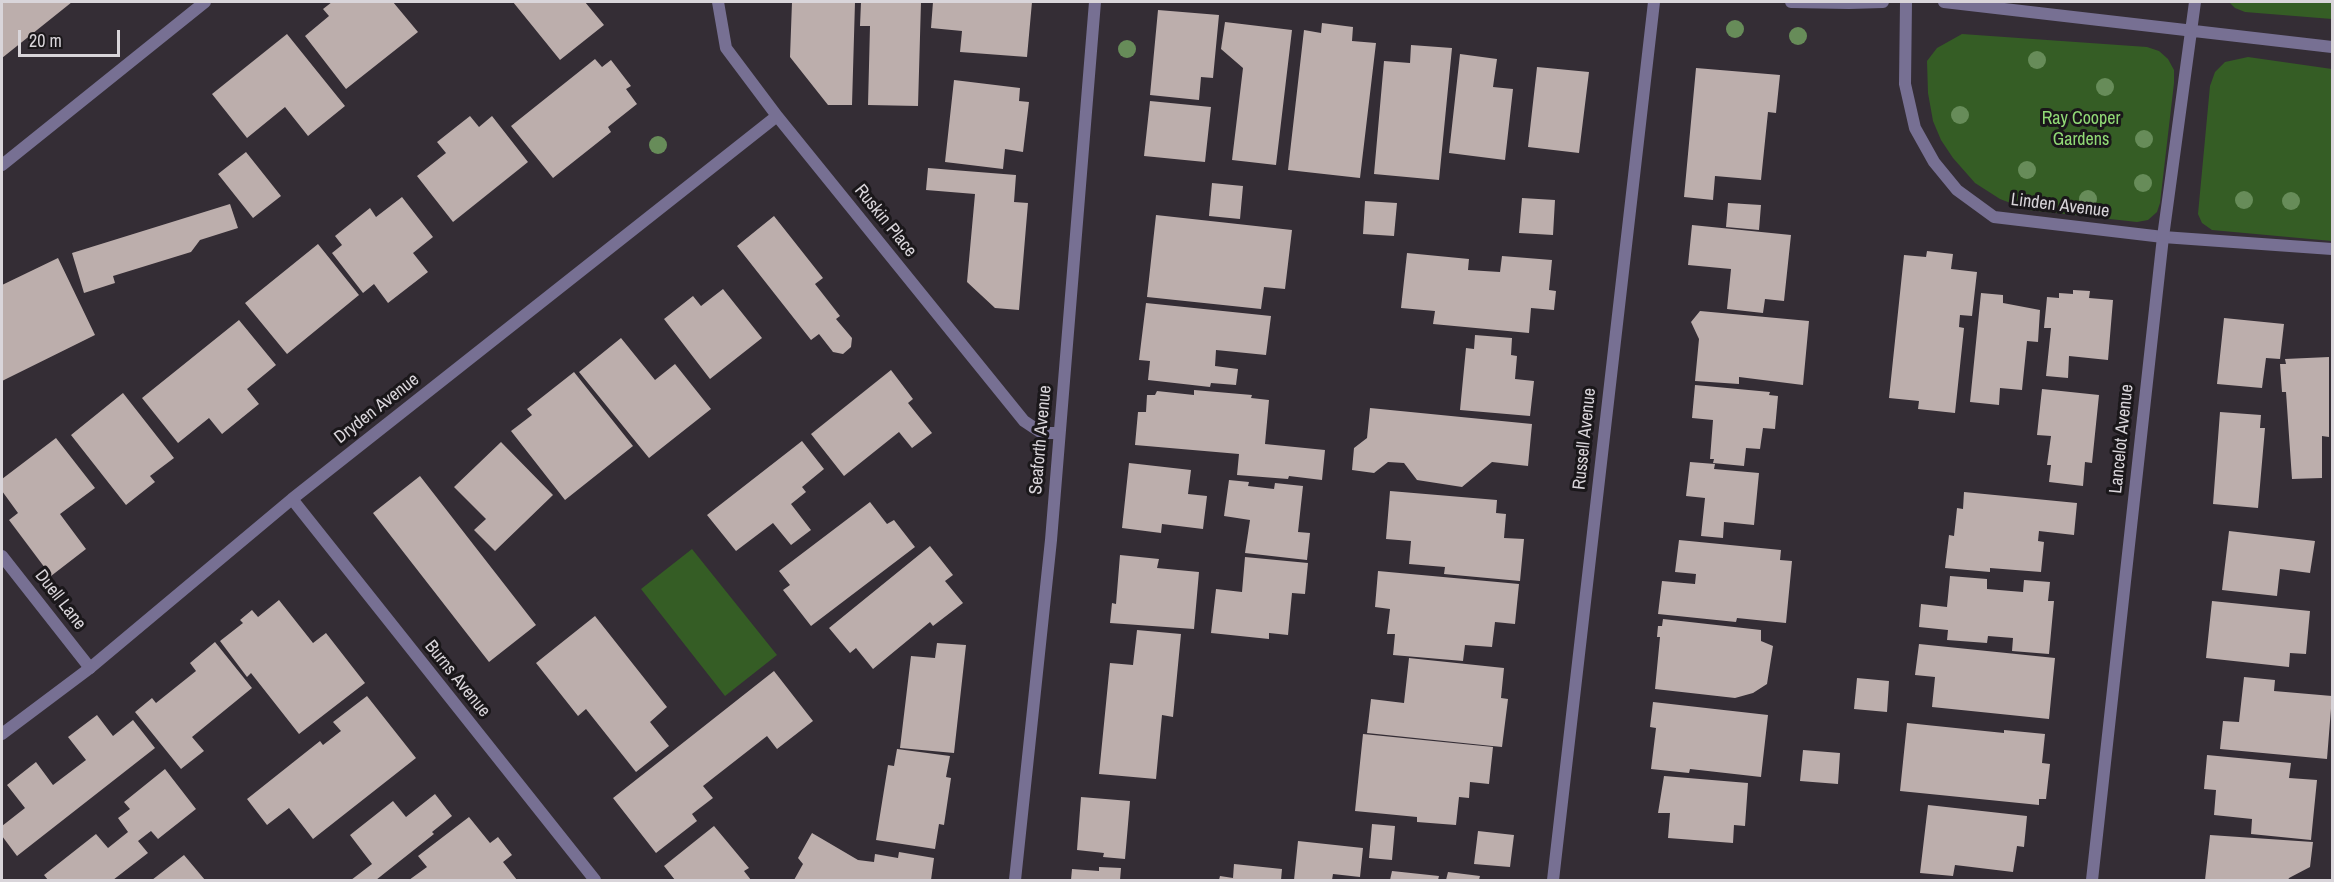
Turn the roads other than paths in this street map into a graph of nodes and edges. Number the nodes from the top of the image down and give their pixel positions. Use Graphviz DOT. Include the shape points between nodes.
graph roads {
  1 [pos="205,2"];
  2 [pos="718,2"];
  3 [pos="1095,2"];
  4 [pos="1654,2"];
  5 [pos="1791,2"];
  6 [pos="1883,2"];
  7 [pos="1906,2"];
  8 [pos="1944,2"];
  9 [pos="2194,2"];
  10 [pos="2190,32"];
  11 [pos="2332,48"];
  12 [pos="777,116"];
  13 [pos="2,165"];
  14 [pos="2163,237"];
  15 [pos="2332,249"];
  16 [pos="1059,433"];
  17 [pos="292,499"];
  18 [pos="2,556"];
  19 [pos="90,668"];
  20 [pos="2,734"];
  21 [pos="595,880"];
  22 [pos="1015,880"];
  23 [pos="1553,880"];
  24 [pos="2092,880"];
  1 -- 13 [label="street"];
  2 -- 12 [label="street, Ruskin Place" via="726,48"];
  3 -- 16 [label="street, Seaforth Avenue"];
  4 -- 23 [label="street, Russell Avenue"];
  5 -- 6 [label="street"];
  7 -- 14 [label="street, Linden Avenue" via="1905,84 1915,128 1934,162 1957,190 1994,216"];
  8 -- 10 [label="street"];
  9 -- 10 [label="street, Lancelot Avenue"];
  10 -- 11 [label="street"];
  10 -- 14 [label="street, Lancelot Avenue"];
  12 -- 16 [label="street, Ruskin Place" via="1024,421 1042,433"];
  12 -- 17 [label="street, Dryden Avenue"];
  14 -- 15 [label="street, Linden Avenue"];
  14 -- 24 [label="street, Lancelot Avenue"];
  16 -- 22 [label="street, Seaforth Avenue"];
  17 -- 19 [label="street, Dryden Avenue"];
  17 -- 21 [label="street, Burns Avenue"];
  18 -- 19 [label="street, Duell Lane"];
  19 -- 20 [label="street, Dryden Avenue"];
}
